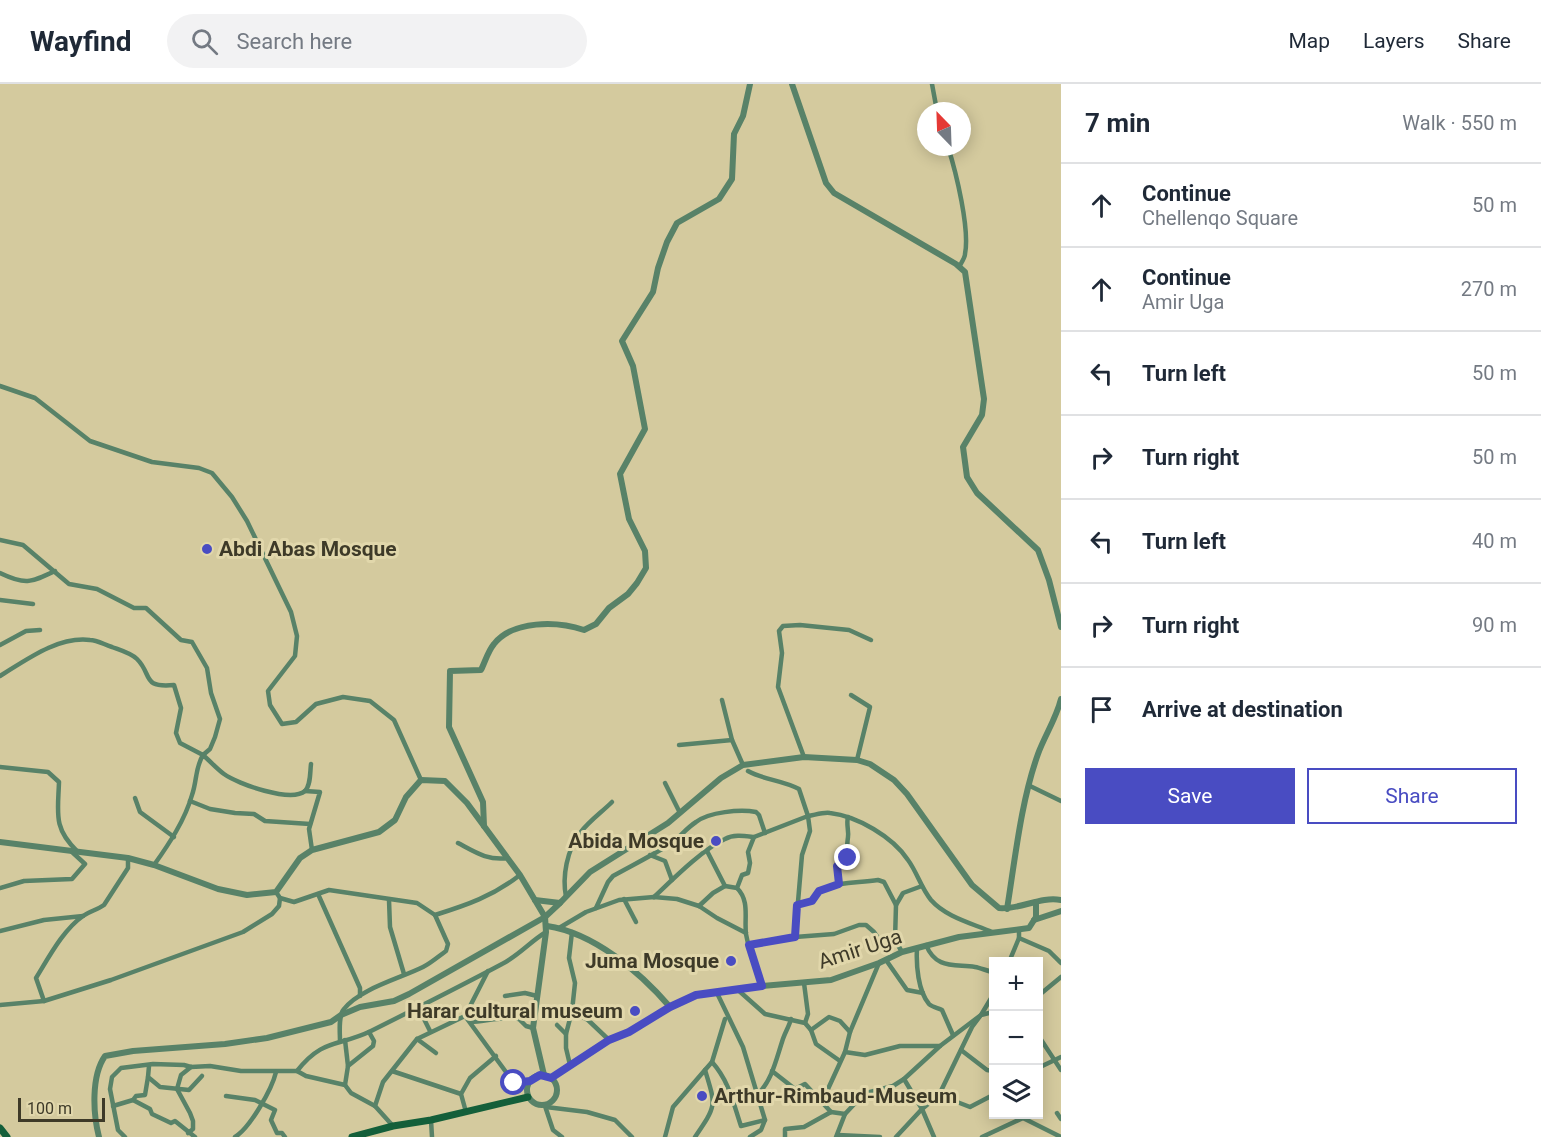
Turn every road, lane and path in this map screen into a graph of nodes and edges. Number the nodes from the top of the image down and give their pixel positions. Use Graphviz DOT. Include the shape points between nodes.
graph roads {
  1 [pos="750,84"];
  2 [pos="792,84"];
  3 [pos="932,84"];
  4 [pos="936,102"];
  5 [pos="951,156"];
  6 [pos="959,267"];
  7 [pos="0,387"];
  8 [pos="0,540"];
  9 [pos="55,571"];
  10 [pos="0,573"];
  11 [pos="0,600"];
  12 [pos="33,604"];
  13 [pos="1061,627"];
  14 [pos="40,630"];
  15 [pos="871,640"];
  16 [pos="0,645"];
  17 [pos="0,675"];
  18 [pos="851,695"];
  19 [pos="722,700"];
  20 [pos="1061,700"];
  21 [pos="732,740"];
  22 [pos="679,745"];
  23 [pos="203,755"];
  24 [pos="804,757"];
  25 [pos="857,760"];
  26 [pos="311,764"];
  27 [pos="0,767"];
  28 [pos="746,768"];
  29 [pos="421,780"];
  30 [pos="665,783"];
  31 [pos="1030,786"];
  32 [pos="305,791"];
  33 [pos="135,798"];
  34 [pos="190,801"];
  35 [pos="1061,801"];
  36 [pos="612,802"];
  37 [pos="680,813"];
  38 [pos="808,816"];
  39 [pos="848,817"];
  40 [pos="310,824"];
  41 [pos="484,826"];
  42 [pos="765,833"];
  43 [pos="174,837"];
  44 [pos="754,837"];
  45 [pos="0,842"];
  46 [pos="458,843"];
  47 [pos="312,850"];
  48 [pos="70,851"];
  49 [pos="707,851"];
  50 [pos="80,853"];
  51 [pos="650,855"];
  52 [pos="128,858"];
  53 [pos="508,858"];
  54 [pos="154,865"];
  55 [pos="520,875"];
  56 [pos="672,880"];
  57 [pos="839,884"];
  58 [pos="725,886"];
  59 [pos="922,886"];
  60 [pos="0,888"];
  61 [pos="737,888"];
  62 [pos="318,894"];
  63 [pos="278,895"];
  64 [pos="566,897"];
  65 [pos="654,897"];
  66 [pos="624,899"];
  67 [pos="389,900"];
  68 [pos="535,900"];
  69 [pos="1061,900"];
  70 [pos="1036,902"];
  71 [pos="560,903"];
  72 [pos="797,905"];
  73 [pos="896,905"];
  74 [pos="699,906"];
  75 [pos="596,908"];
  76 [pos="1007,909"];
  77 [pos="1061,911"];
  78 [pos="435,915"];
  79 [pos="83,916"];
  80 [pos="545,917"];
  81 [pos="1034,921"];
  82 [pos="636,922"];
  83 [pos="559,928"];
  84 [pos="546,929"];
  85 [pos="1019,930"];
  86 [pos="0,931"];
  87 [pos="572,932"];
  88 [pos="992,932"];
  89 [pos="746,933"];
  90 [pos="795,937"];
  91 [pos="1019,938"];
  92 [pos="896,939"];
  93 [pos="749,945"];
  94 [pos="926,945"];
  95 [pos="916,948"];
  96 [pos="902,951"];
  97 [pos="1012,954"];
  98 [pos="1011,957"];
  99 [pos="1013,957"];
  100 [pos="886,960"];
  101 [pos="879,963"];
  102 [pos="1061,964"];
  103 [pos="488,970"];
  104 [pos="989,971"];
  105 [pos="404,975"];
  106 [pos="1061,977"];
  107 [pos="804,983"];
  108 [pos="762,986"];
  109 [pos="738,990"];
  110 [pos="1043,992"];
  111 [pos="717,993"];
  112 [pos="923,993"];
  113 [pos="360,996"];
  114 [pos="505,996"];
  115 [pos="537,996"];
  116 [pos="44,1001"];
  117 [pos="989,1002"];
  118 [pos="0,1005"];
  119 [pos="418,1007"];
  120 [pos="670,1007"];
  121 [pos="572,1011"];
  122 [pos="989,1013"];
  123 [pos="341,1015"];
  124 [pos="981,1015"];
  125 [pos="465,1016"];
  126 [pos="725,1019"];
  127 [pos="791,1019"];
  128 [pos="471,1022"];
  129 [pos="805,1023"];
  130 [pos="556,1025"];
  131 [pos="533,1028"];
  132 [pos="811,1030"];
  133 [pos="430,1031"];
  134 [pos="369,1032"];
  135 [pos="850,1032"];
  136 [pos="566,1034"];
  137 [pos="953,1035"];
  138 [pos="417,1039"];
  139 [pos="343,1040"];
  140 [pos="609,1040"];
  141 [pos="1043,1043"];
  142 [pos="940,1046"];
  143 [pos="961,1050"];
  144 [pos="845,1052"];
  145 [pos="436,1053"];
  146 [pos="496,1056"];
  147 [pos="1061,1057"];
  148 [pos="1054,1060"];
  149 [pos="840,1061"];
  150 [pos="712,1062"];
  151 [pos="570,1065"];
  152 [pos="149,1066"];
  153 [pos="348,1066"];
  154 [pos="1043,1066"];
  155 [pos="191,1067"];
  156 [pos="705,1070"];
  157 [pos="989,1070"];
  158 [pos="1061,1070"];
  159 [pos="297,1071"];
  160 [pos="392,1071"];
  161 [pos="772,1071"];
  162 [pos="276,1072"];
  163 [pos="544,1075"];
  164 [pos="202,1076"];
  165 [pos="148,1077"];
  166 [pos="551,1078"];
  167 [pos="904,1079"];
  168 [pos="530,1081"];
  169 [pos="345,1086"];
  170 [pos="177,1089"];
  171 [pos="461,1094"];
  172 [pos="758,1094"];
  173 [pos="939,1095"];
  174 [pos="226,1096"];
  175 [pos="528,1097"];
  176 [pos="989,1097"];
  177 [pos="133,1100"];
  178 [pos="822,1102"];
  179 [pos="261,1104"];
  180 [pos="113,1106"];
  181 [pos="375,1106"];
  182 [pos="545,1106"];
  183 [pos="922,1109"];
  184 [pos="466,1112"];
  185 [pos="831,1112"];
  186 [pos="1057,1113"];
  187 [pos="845,1114"];
  188 [pos="1016,1119"];
  189 [pos="1028,1119"];
  190 [pos="1061,1119"];
  191 [pos="431,1120"];
  192 [pos="765,1120"];
  193 [pos="393,1126"];
  194 [pos="0,1128"];
  195 [pos="900,1132"];
  196 [pos="188,1133"];
  197 [pos="555,1135"];
  198 [pos="837,1136"];
  199 [pos="8,1137"];
  200 [pos="99,1137"];
  201 [pos="125,1137"];
  202 [pos="195,1137"];
  203 [pos="235,1137"];
  204 [pos="285,1137"];
  205 [pos="351,1137"];
  206 [pos="432,1137"];
  207 [pos="562,1137"];
  208 [pos="632,1137"];
  209 [pos="665,1137"];
  210 [pos="695,1137"];
  211 [pos="750,1137"];
  212 [pos="785,1137"];
  213 [pos="853,1137"];
  214 [pos="880,1137"];
  215 [pos="896,1137"];
  216 [pos="905,1137"];
  217 [pos="934,1137"];
  218 [pos="982,1137"];
  219 [pos="1061,1137"];
  1 -- 41 [label="street" via="743,116 734,134 732,179 719,199 677,223 667,242 653,292 622,341 633,366 645,429 620,474 628,519 645,551 646,567 638,583 596,624 584,630 569,625 536,625 509,631 493,644 481,670 450,671 449,727 483,802"];
  2 -- 6 [label="street" via="826,183 834,193"];
  3 -- 4 [label="street"];
  5 -- 6 [label="street" via="964,224 966,255"];
  6 -- 13 [label="street" via="965,272 984,399 982,415 963,447 967,477 977,493 1038,550"];
  7 -- 29 [label="street" via="35,398 90,441 152,462 212,472 247,521 291,612 297,636 295,656 268,691 270,705 282,724 296,722 316,704 343,697 369,701 394,720"];
  8 -- 9 [label="street" via="23,545"];
  9 -- 10 [label="street" via="20,582"];
  9 -- 23 [label="street" via="69,584 98,589 134,608 146,608 181,640 192,642 207,668 220,719 210,748"];
  11 -- 12 [label="street"];
  14 -- 16 [label="street" via="26,631"];
  15 -- 24 [label="street" via="849,630 801,625 783,626 779,631 782,653 778,687"];
  17 -- 23 [label="street" via="67,641 91,640 121,650 136,657 154,684 174,686 181,708 176,733 180,743"];
  18 -- 25 [label="street" via="870,707"];
  19 -- 21 [label="street"];
  20 -- 31 [label="street"];
  21 -- 22 [label="street"];
  21 -- 28 [label="street"];
  23 -- 32 [label="street" via="225,775 252,788 297,795"];
  23 -- 34 [label="street"];
  24 -- 25 [label="street"];
  24 -- 28 [label="street"];
  25 -- 76 [label="street" via="894,780 972,885 999,908"];
  26 -- 32 [label="street"];
  27 -- 50 [label="street" via="48,772 58,782 59,827"];
  28 -- 37 [label="street" via="721,778"];
  28 -- 38 [label="street" via="763,779 799,789"];
  29 -- 41 [label="street" via="445,782"];
  29 -- 47 [label="street" via="406,797 395,820 379,832"];
  30 -- 37 [label="street"];
  31 -- 35 [label="street"];
  31 -- 76 [label="street"];
  32 -- 40 [label="street" via="320,792"];
  33 -- 43 [label="street" via="141,812"];
  34 -- 40 [label="street" via="210,809 254,814 265,821"];
  34 -- 43 [label="street"];
  36 -- 64 [label="street" via="580,833 566,865"];
  37 -- 64 [label="street" via="590,872"];
  38 -- 39 [label="street" via="828,812"];
  38 -- 42 [label="street"];
  38 -- 72 [label="street" via="810,831 802,855"];
  39 -- 57 [label="street" via="848,858 837,866"];
  39 -- 59 [label="street" via="870,826 895,846 907,858"];
  40 -- 47 [label="street"];
  41 -- 53 [label="street"];
  42 -- 44 [label="street"];
  42 -- 51 [label="street" via="756,812 718,813 695,822 679,838"];
  43 -- 54 [label="street"];
  44 -- 49 [label="street" via="726,838"];
  44 -- 61 [label="street" via="748,852 748,873 742,875"];
  45 -- 48 [label="street"];
  46 -- 53 [label="street" via="495,860"];
  47 -- 63 [label="street" via="300,858"];
  48 -- 50 [label="street"];
  48 -- 60 [label="street" via="85,864 72,879 24,881"];
  49 -- 56 [label="street"];
  49 -- 58 [label="street"];
  50 -- 52 [label="street"];
  51 -- 56 [label="street" via="665,861"];
  51 -- 75 [label="street" via="613,876"];
  52 -- 54 [label="street"];
  52 -- 79 [label="street" via="128,868 104,905"];
  53 -- 55 [label="street"];
  54 -- 63 [label="street" via="218,889 247,895"];
  55 -- 68 [label="street"];
  55 -- 78 [label="street" via="470,905"];
  56 -- 65 [label="street"];
  57 -- 72 [label="street" via="819,891 812,901"];
  57 -- 73 [label="street" via="884,882"];
  58 -- 61 [label="street"];
  58 -- 74 [label="street"];
  59 -- 73 [label="street" via="903,893"];
  59 -- 88 [label="street" via="941,909"];
  61 -- 89 [label="street" via="745,901"];
  62 -- 63 [label="street" via="294,902"];
  62 -- 67 [label="street" via="329,890"];
  62 -- 113 [label="street" via="360,988"];
  63 -- 116 [label="street" via="279,906 272,914 243,932"];
  64 -- 71 [label="street"];
  65 -- 66 [label="street"];
  65 -- 74 [label="street"];
  66 -- 75 [label="street"];
  66 -- 82 [label="street"];
  67 -- 78 [label="street" via="417,903"];
  67 -- 105 [label="street" via="390,927"];
  68 -- 71 [label="street"];
  68 -- 80 [label="street"];
  69 -- 70 [label="street"];
  70 -- 76 [label="street"];
  70 -- 81 [label="street"];
  71 -- 80 [label="street"];
  72 -- 90 [label="street"];
  73 -- 92 [label="street"];
  74 -- 89 [label="street"];
  75 -- 83 [label="street"];
  77 -- 81 [label="street, Amir Uga"];
  78 -- 105 [label="street" via="448,944 446,951"];
  79 -- 86 [label="street"];
  79 -- 116 [label="street" via="36,978"];
  80 -- 84 [label="street"];
  80 -- 123 [label="street" via="409,994"];
  81 -- 85 [label="street, Amir Uga" via="1029,928"];
  83 -- 84 [label="street"];
  83 -- 87 [label="street"];
  84 -- 103 [label="street" via="505,963"];
  84 -- 115 [label="street"];
  85 -- 88 [label="street, Amir Uga"];
  85 -- 91 [label="street"];
  87 -- 120 [label="street" via="639,974"];
  87 -- 121 [label="street"];
  88 -- 94 [label="street, Amir Uga"];
  89 -- 93 [label="street"];
  90 -- 92 [label="street" via="834,934 866,925 881,942"];
  90 -- 93 [label="street"];
  91 -- 97 [label="street"];
  91 -- 102 [label="street" via="1049,951"];
  92 -- 96 [label="street"];
  93 -- 108 [label="street"];
  94 -- 95 [label="street, Amir Uga"];
  94 -- 104 [label="street" via="930,955 941,963"];
  95 -- 96 [label="street, Amir Uga"];
  95 -- 112 [label="street"];
  96 -- 100 [label="street, Amir Uga"];
  97 -- 98 [label="street"];
  97 -- 99 [label="street"];
  100 -- 101 [label="street, Amir Uga"];
  100 -- 112 [label="street" via="907,990"];
  101 -- 107 [label="street, Amir Uga" via="831,980"];
  101 -- 135 [label="street"];
  103 -- 119 [label="street"];
  103 -- 125 [label="street"];
  105 -- 113 [label="street"];
  106 -- 110 [label="street"];
  107 -- 108 [label="street, Amir Uga"];
  107 -- 129 [label="street" via="808,1014"];
  108 -- 109 [label="street, Amir Uga"];
  109 -- 111 [label="street, Amir Uga"];
  109 -- 127 [label="street" via="765,1014"];
  111 -- 120 [label="street, Amir Uga" via="696,995"];
  111 -- 172 [label="street" via="743,1047"];
  112 -- 137 [label="street" via="930,1005 942,1010"];
  113 -- 123 [label="street"];
  114 -- 115 [label="street"];
  115 -- 131 [label="street"];
  116 -- 118 [label="street"];
  117 -- 124 [label="street"];
  119 -- 133 [label="street"];
  119 -- 134 [label="street"];
  120 -- 140 [label="street, Amir Uga"];
  121 -- 136 [label="street"];
  121 -- 140 [label="street"];
  122 -- 124 [label="street"];
  123 -- 139 [label="street"];
  123 -- 200 [label="street" via="331,1022 267,1038 105,1056 94,1097"];
  124 -- 137 [label="street"];
  124 -- 143 [label="street"];
  125 -- 128 [label="street"];
  125 -- 133 [label="street"];
  126 -- 150 [label="street"];
  127 -- 129 [label="street"];
  127 -- 161 [label="street"];
  128 -- 131 [label="street" via="510,1017"];
  128 -- 146 [label="street"];
  129 -- 132 [label="street"];
  130 -- 136 [label="street"];
  131 -- 163 [label="street"];
  132 -- 135 [label="street" via="829,1017 840,1021"];
  132 -- 149 [label="street" via="816,1044"];
  133 -- 138 [label="street"];
  134 -- 139 [label="street"];
  134 -- 153 [label="street" via="373,1046"];
  135 -- 144 [label="street"];
  136 -- 151 [label="street"];
  137 -- 142 [label="street"];
  138 -- 145 [label="street"];
  138 -- 160 [label="street"];
  139 -- 153 [label="street"];
  139 -- 159 [label="street" via="312,1053"];
  140 -- 151 [label="street, Amir Uga"];
  141 -- 148 [label="street"];
  142 -- 144 [label="street" via="900,1046 865,1055"];
  142 -- 167 [label="street"];
  143 -- 157 [label="street"];
  143 -- 173 [label="street"];
  144 -- 149 [label="street"];
  146 -- 168 [label="street" via="514,1083"];
  146 -- 171 [label="street" via="470,1078"];
  147 -- 148 [label="street"];
  148 -- 154 [label="street"];
  148 -- 158 [label="street"];
  149 -- 178 [label="street"];
  150 -- 156 [label="street"];
  150 -- 192 [label="street" via="726,1080 741,1125"];
  151 -- 166 [label="street, Amir Uga"];
  152 -- 155 [label="street"];
  152 -- 165 [label="street"];
  152 -- 180 [label="street" via="121,1068 112,1077"];
  153 -- 169 [label="street"];
  155 -- 162 [label="street"];
  155 -- 170 [label="street" via="182,1075"];
  156 -- 209 [label="street" via="673,1107"];
  156 -- 210 [label="street" via="714,1101"];
  159 -- 162 [label="street"];
  159 -- 169 [label="street"];
  160 -- 171 [label="street"];
  160 -- 181 [label="street" via="383,1082"];
  161 -- 172 [label="street"];
  161 -- 178 [label="street" via="795,1089 805,1084"];
  162 -- 179 [label="street"];
  163 -- 166 [label="street"];
  163 -- 168 [label="street"];
  164 -- 170 [label="street" via="189,1090"];
  165 -- 170 [label="street" via="160,1087"];
  165 -- 177 [label="street" via="144,1095"];
  166 -- 182 [label="street" via="558,1091 554,1101"];
  167 -- 183 [label="street"];
  167 -- 187 [label="street" via="870,1092"];
  168 -- 175 [label="street"];
  169 -- 181 [label="street"];
  170 -- 196 [label="street" via="193,1121 193,1129"];
  171 -- 184 [label="street"];
  172 -- 192 [label="street"];
  173 -- 176 [label="street" via="970,1107"];
  173 -- 183 [label="street"];
  174 -- 179 [label="street"];
  175 -- 182 [label="street"];
  175 -- 184 [label="main road"];
  177 -- 180 [label="street"];
  177 -- 196 [label="street" via="152,1114 171,1123 175,1121"];
  178 -- 185 [label="street"];
  179 -- 203 [label="street"];
  179 -- 204 [label="street" via="275,1110 271,1120 277,1133"];
  180 -- 201 [label="street" via="118,1130"];
  181 -- 193 [label="street"];
  182 -- 197 [label="street"];
  182 -- 208 [label="street" via="615,1120"];
  183 -- 195 [label="street"];
  183 -- 217 [label="street"];
  184 -- 191 [label="main road"];
  185 -- 187 [label="street"];
  185 -- 212 [label="street" via="804,1127 785,1129"];
  186 -- 190 [label="street"];
  187 -- 198 [label="street"];
  188 -- 218 [label="street"];
  189 -- 219 [label="street"];
  191 -- 193 [label="main road"];
  191 -- 206 [label="street"];
  192 -- 211 [label="street" via="763,1127"];
  193 -- 205 [label="main road"];
  194 -- 199 [label="main road"];
  195 -- 215 [label="street"];
  195 -- 216 [label="street"];
  196 -- 202 [label="street"];
  197 -- 207 [label="street"];
  198 -- 213 [label="street"];
  213 -- 214 [label="street"];
}
